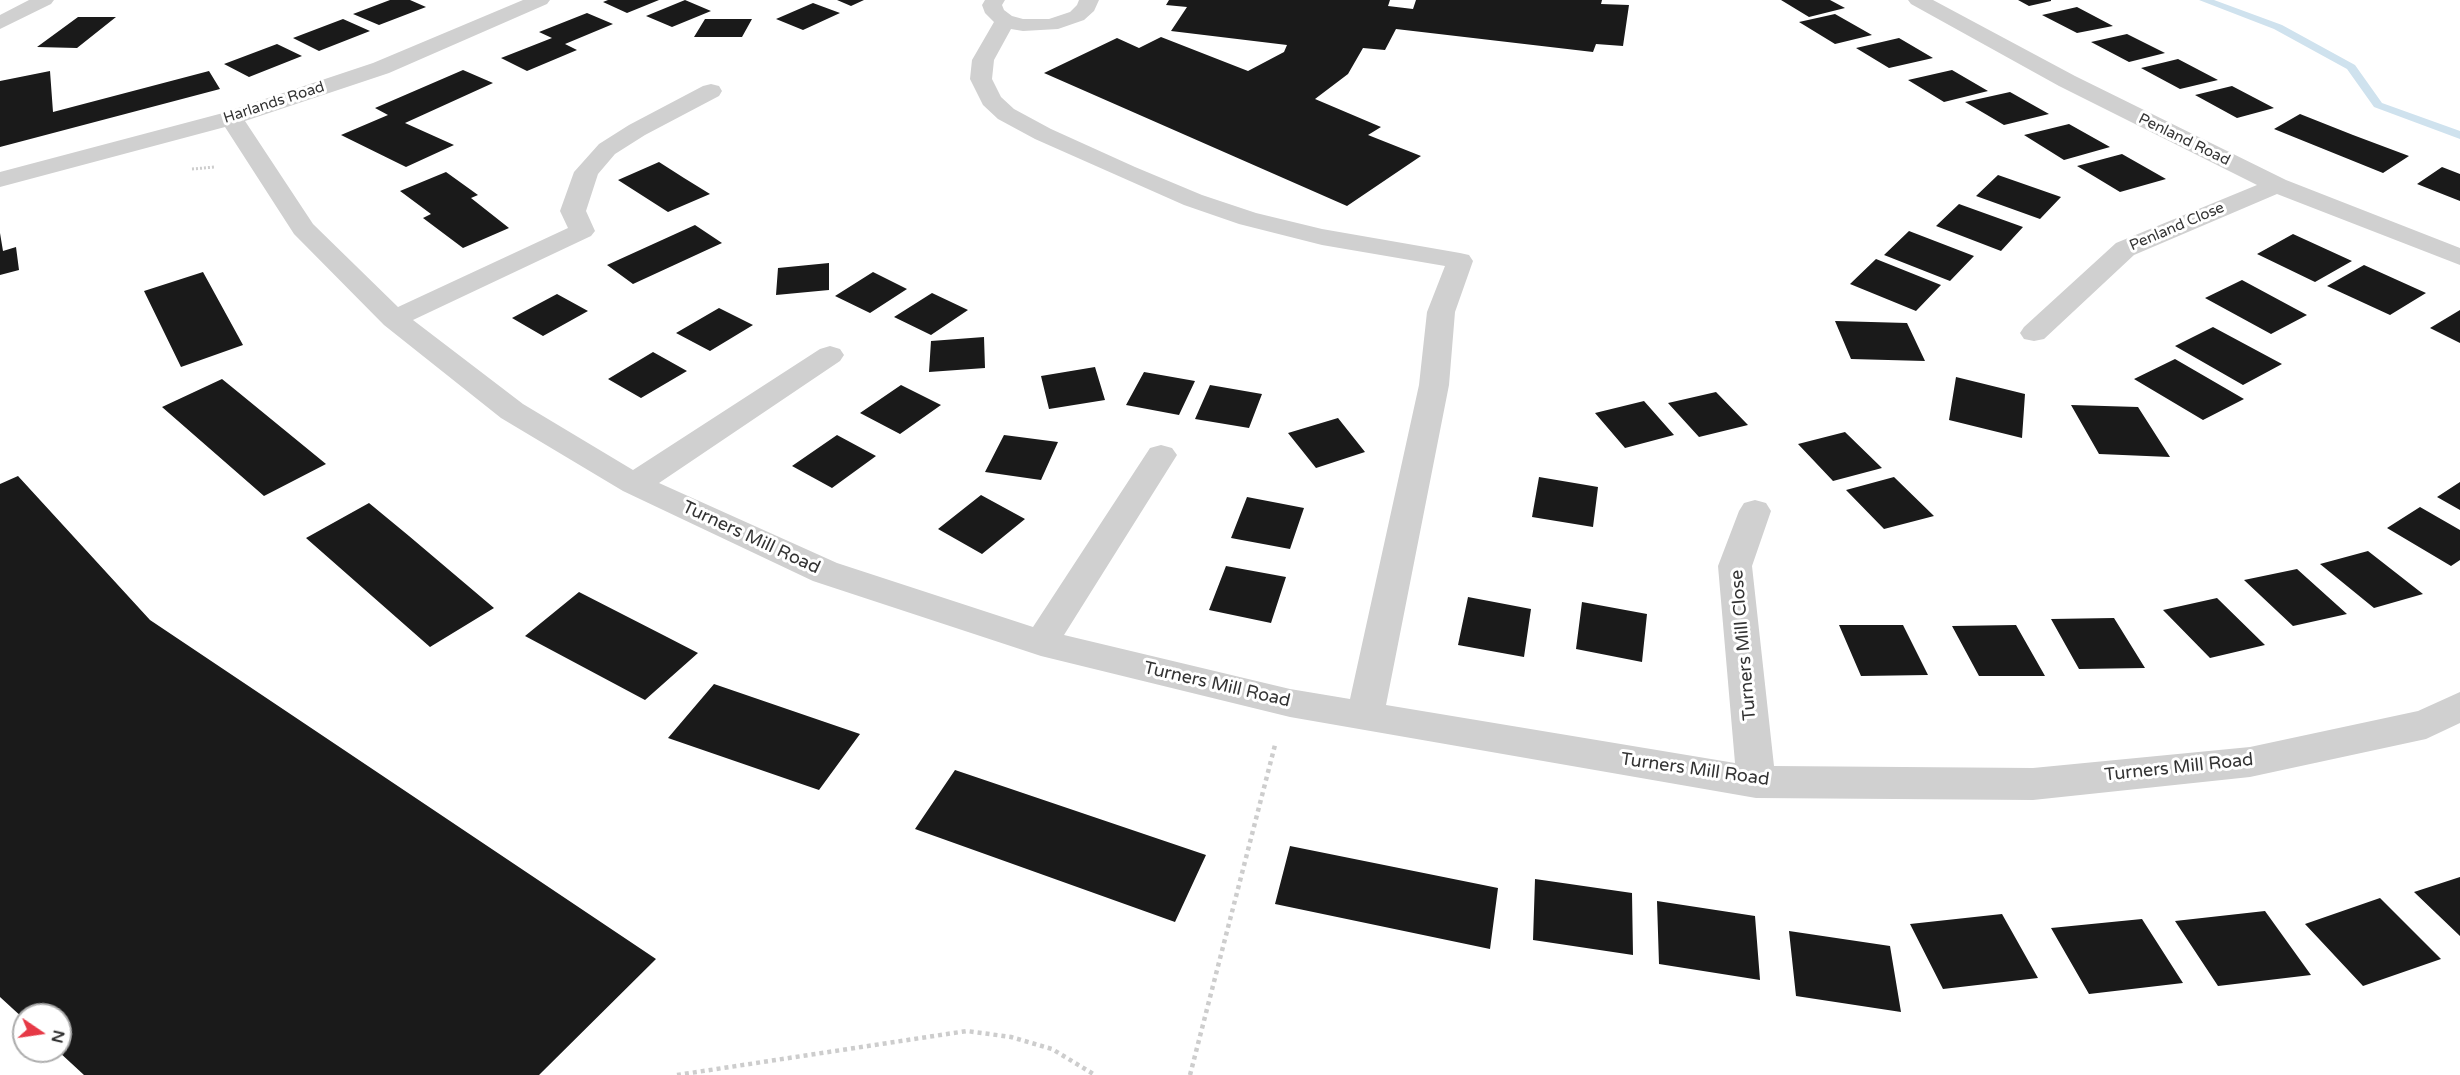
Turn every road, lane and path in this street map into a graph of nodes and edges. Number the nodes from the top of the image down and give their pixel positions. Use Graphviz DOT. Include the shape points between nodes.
graph roads {
  1 [pos="44,0"];
  2 [pos="540,0"];
  3 [pos="1089,0"];
  4 [pos="1918,0"];
  5 [pos="1000,11"];
  6 [pos="0,23"];
  7 [pos="711,90"];
  8 [pos="231,118"];
  9 [pos="0,180"];
  10 [pos="2277,184"];
  11 [pos="2460,257"];
  12 [pos="394,319"];
  13 [pos="2034,333"];
  14 [pos="830,355"];
  15 [pos="1161,455"];
  16 [pos="634,484"];
  17 [pos="1755,511"];
  18 [pos="1041,643"];
  19 [pos="1290,703"];
  20 [pos="2460,706"];
  21 [pos="1365,717"];
  22 [pos="1756,782"];
  23 [pos="677,1075"];
  24 [pos="1095,1075"];
  25 [pos="1190,1075"];
  1 -- 6 [label="street"];
  2 -- 8 [label="street, Harlands Road" via="381,68"];
  3 -- 5 [label="street" via="1087,8 1077,16 1050,25 1023,25"];
  4 -- 10 [label="street, Penland Road" via="2067,81"];
  5 -- 21 [label="street" via="983,60 981,79 991,100 1024,124 1126,172 1248,219 1322,237 1460,261 1441,312 1434,385"];
  7 -- 12 [label="street" via="607,149 586,172 573,212 582,231"];
  8 -- 9 [label="street, Harlands Road"];
  8 -- 12 [label="street, Turners Mill Road" via="303,229"];
  10 -- 11 [label="street, Penland Road"];
  10 -- 13 [label="street, Penland Close" via="2125,249"];
  12 -- 16 [label="street, Turners Mill Road" via="512,411"];
  14 -- 16 [label="street"];
  15 -- 18 [label="street"];
  16 -- 18 [label="street, Turners Mill Road" via="825,572"];
  17 -- 22 [label="street, Turners Mill Close" via="1735,566"];
  18 -- 19 [label="street, Turners Mill Road"];
  19 -- 21 [label="street, Turners Mill Road"];
  19 -- 25 [label="path" via="1274,748"];
  20 -- 22 [label="street, Turners Mill Road" via="2426,723 2250,762 2033,784"];
  21 -- 22 [label="street, Turners Mill Road"];
  23 -- 24 [label="path" via="968,1031 1011,1037 1052,1049"];
}
